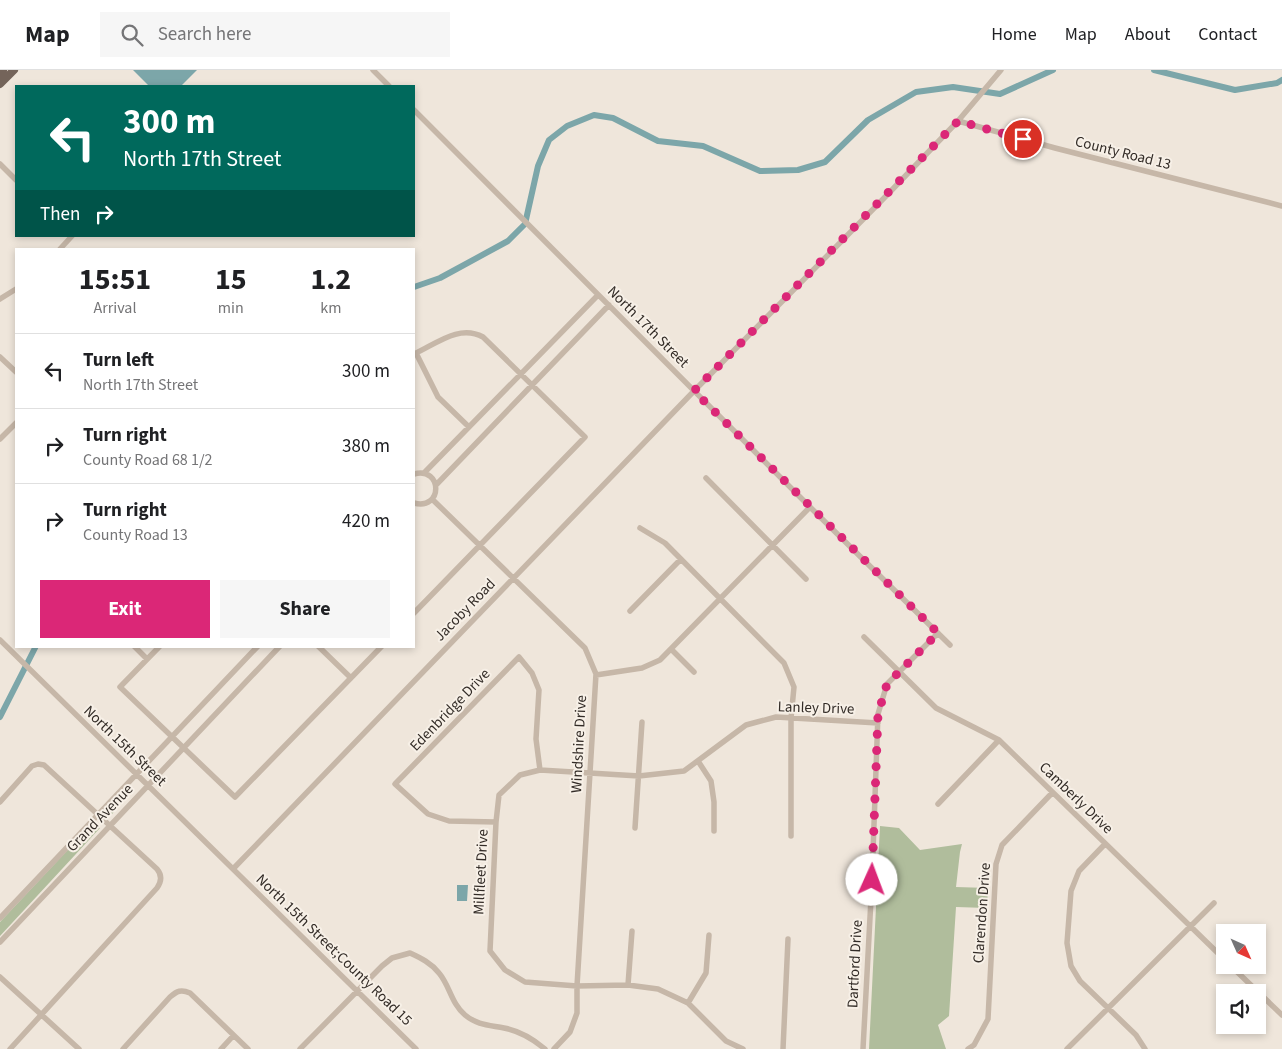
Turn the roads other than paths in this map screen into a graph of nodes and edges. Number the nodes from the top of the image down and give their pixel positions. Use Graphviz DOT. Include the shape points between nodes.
graph roads {
  1 [pos="4,70"];
  2 [pos="14,70"];
  3 [pos="373,70"];
  4 [pos="1001,70"];
  5 [pos="0,74"];
  6 [pos="0,84"];
  7 [pos="388,85"];
  8 [pos="415,111"];
  9 [pos="958,121"];
  10 [pos="0,164"];
  11 [pos="15,179"];
  12 [pos="1282,206"];
  13 [pos="71,237"];
  14 [pos="61,248"];
  15 [pos="15,290"];
  16 [pos="598,294"];
  17 [pos="0,300"];
  18 [pos="609,305"];
  19 [pos="415,354"];
  20 [pos="0,357"];
  21 [pos="15,371"];
  22 [pos="520,374"];
  23 [pos="532,385"];
  24 [pos="694,391"];
  25 [pos="15,424"];
  26 [pos="468,427"];
  27 [pos="0,439"];
  28 [pos="424,472"];
  29 [pos="415,474"];
  30 [pos="706,478"];
  31 [pos="436,486"];
  32 [pos="432,499"];
  33 [pos="415,504"];
  34 [pos="810,507"];
  35 [pos="640,528"];
  36 [pos="479,545"];
  37 [pos="773,545"];
  38 [pos="681,559"];
  39 [pos="513,578"];
  40 [pos="806,579"];
  41 [pos="721,598"];
  42 [pos="630,611"];
  43 [pos="415,612"];
  44 [pos="938,633"];
  45 [pos="864,637"];
  46 [pos="0,640"];
  47 [pos="950,645"];
  48 [pos="136,648"];
  49 [pos="158,648"];
  50 [pos="256,648"];
  51 [pos="278,648"];
  52 [pos="320,648"];
  53 [pos="380,648"];
  54 [pos="671,649"];
  55 [pos="147,660"];
  56 [pos="899,671"];
  57 [pos="694,672"];
  58 [pos="596,675"];
  59 [pos="351,678"];
  60 [pos="791,718"];
  61 [pos="642,722"];
  62 [pos="878,724"];
  63 [pos="172,737"];
  64 [pos="1000,740"];
  65 [pos="183,748"];
  66 [pos="698,761"];
  67 [pos="540,770"];
  68 [pos="136,774"];
  69 [pos="590,774"];
  70 [pos="639,776"];
  71 [pos="148,786"];
  72 [pos="1052,793"];
  73 [pos="0,802"];
  74 [pos="938,804"];
  75 [pos="98,815"];
  76 [pos="496,822"];
  77 [pos="110,826"];
  78 [pos="635,828"];
  79 [pos="714,830"];
  80 [pos="791,836"];
  81 [pos="1105,844"];
  82 [pos="233,869"];
  83 [pos="1214,902"];
  84 [pos="0,918"];
  85 [pos="1190,926"];
  86 [pos="632,931"];
  87 [pos="709,935"];
  88 [pos="788,939"];
  89 [pos="0,942"];
  90 [pos="1216,951"];
  91 [pos="1239,974"];
  92 [pos="0,977"];
  93 [pos="628,985"];
  94 [pos="577,986"];
  95 [pos="357,990"];
  96 [pos="688,1003"];
  97 [pos="1108,1008"];
  98 [pos="42,1014"];
  99 [pos="1282,1015"];
  100 [pos="233,1036"];
  101 [pos="10,1049"];
  102 [pos="79,1049"];
  103 [pos="123,1049"];
  104 [pos="221,1049"];
  105 [pos="248,1049"];
  106 [pos="300,1049"];
  107 [pos="416,1049"];
  108 [pos="545,1049"];
  109 [pos="554,1049"];
  110 [pos="742,1049"];
  111 [pos="783,1049"];
  112 [pos="863,1049"];
  113 [pos="968,1049"];
  114 [pos="1067,1049"];
  115 [pos="1145,1049"];
  1 -- 5 [label="main road"];
  2 -- 6 [label="main road"];
  3 -- 7 [label="street"];
  4 -- 9 [label="street, Jacoby Road"];
  8 -- 16 [label="street, North 17th Street"];
  9 -- 12 [label="street, County Road 13"];
  9 -- 24 [label="street, Jacoby Road"];
  10 -- 11 [label="street"];
  13 -- 14 [label="street"];
  15 -- 17 [label="street"];
  16 -- 18 [label="street, North 17th Street"];
  16 -- 22 [label="street"];
  18 -- 23 [label="street"];
  18 -- 24 [label="street, North 17th Street"];
  19 -- 22 [label="street" via="459,332 468,332 482,337"];
  19 -- 26 [label="street" via="438,397"];
  20 -- 21 [label="street"];
  22 -- 23 [label="street"];
  22 -- 26 [label="street"];
  23 -- 31 [label="street"];
  23 -- 36 [label="street" via="585,437"];
  24 -- 34 [label="street, North 17th Street"];
  24 -- 39 [label="street, Jacoby Road"];
  25 -- 27 [label="street"];
  26 -- 28 [label="street"];
  28 -- 29 [label="street"];
  28 -- 31 [label="street"];
  30 -- 37 [label="street"];
  31 -- 32 [label="street"];
  32 -- 33 [label="street"];
  32 -- 36 [label="street, Windshire Drive"];
  34 -- 37 [label="street"];
  34 -- 44 [label="street, North 17th Street"];
  35 -- 38 [label="street" via="665,543"];
  36 -- 39 [label="street, Windshire Drive"];
  36 -- 43 [label="street"];
  37 -- 40 [label="street"];
  37 -- 41 [label="street"];
  38 -- 41 [label="street"];
  38 -- 42 [label="street"];
  39 -- 58 [label="street, Windshire Drive" via="585,648"];
  39 -- 82 [label="street, Jacoby Road"];
  41 -- 54 [label="street"];
  41 -- 60 [label="street" via="784,663 794,687"];
  44 -- 47 [label="street, North 17th Street"];
  44 -- 56 [label="street, Dartford Drive"];
  45 -- 56 [label="street, Camberly Drive"];
  46 -- 68 [label="street, North 15th Street"];
  48 -- 55 [label="street"];
  49 -- 55 [label="street"];
  50 -- 63 [label="street, Grand Avenue"];
  51 -- 65 [label="street, Grand Avenue"];
  52 -- 59 [label="street"];
  53 -- 59 [label="street"];
  54 -- 57 [label="street"];
  54 -- 58 [label="street" via="660,660 642,668"];
  55 -- 63 [label="street" via="120,687"];
  56 -- 62 [label="street, Dartford Drive" via="887,684"];
  56 -- 64 [label="street, Camberly Drive" via="936,708"];
  58 -- 69 [label="street, Windshire Drive"];
  59 -- 65 [label="street" via="235,797"];
  60 -- 62 [label="street, Lanley Drive"];
  60 -- 66 [label="street, Lanley Drive" via="776,717 746,725"];
  60 -- 80 [label="street"];
  61 -- 70 [label="street"];
  62 -- 112 [label="street, Dartford Drive"];
  63 -- 65 [label="street"];
  63 -- 68 [label="street, Grand Avenue"];
  64 -- 72 [label="street, Camberly Drive"];
  64 -- 74 [label="street"];
  65 -- 71 [label="street, Grand Avenue"];
  66 -- 70 [label="street, Lanley Drive" via="684,771"];
  66 -- 79 [label="street" via="711,781"];
  67 -- 69 [label="street, Millfleet Drive"];
  67 -- 76 [label="street, Millfleet Drive" via="520,775 499,795"];
  67 -- 76 [label="street, Edenbridge Drive" via="536,739 539,690 532,673 519,657 395,784 428,814 449,821"];
  68 -- 71 [label="street, North 15th Street"];
  68 -- 75 [label="street, Grand Avenue"];
  69 -- 70 [label="street, Lanley Drive"];
  69 -- 94 [label="street, Windshire Drive"];
  70 -- 78 [label="street"];
  71 -- 77 [label="street, Grand Avenue"];
  71 -- 82 [label="street, North 15th Street"];
  72 -- 81 [label="street, Camberly Drive"];
  72 -- 113 [label="street, Clarendon Drive" via="1002,845 996,864 988,1019 974,1045"];
  73 -- 75 [label="street" via="32,766 38,764 44,765"];
  75 -- 77 [label="street"];
  75 -- 84 [label="street, Grand Avenue"];
  76 -- 94 [label="street, Millfleet Drive" via="490,950 505,970 525,982"];
  77 -- 89 [label="street, Grand Avenue"];
  77 -- 98 [label="street" via="157,869 161,877 157,888"];
  81 -- 85 [label="street, Camberly Drive"];
  81 -- 97 [label="street" via="1079,871 1071,891 1067,943 1071,966 1080,981"];
  82 -- 95 [label="street, North 15th Street;County Road 15"];
  83 -- 85 [label="street"];
  85 -- 90 [label="street, Camberly Drive"];
  85 -- 97 [label="street"];
  86 -- 93 [label="street"];
  87 -- 96 [label="street" via="706,973"];
  88 -- 111 [label="street"];
  91 -- 99 [label="street"];
  92 -- 98 [label="street"];
  93 -- 94 [label="street"];
  93 -- 96 [label="street" via="658,989"];
  94 -- 109 [label="street, Windshire Drive" via="577,1013 570,1032"];
  95 -- 106 [label="street"];
  95 -- 107 [label="street, North 15th Street;County Road 15"];
  95 -- 108 [label="street" via="392,958 410,953 428,962 439,973 454,1004 475,1022 520,1032"];
  96 -- 110 [label="street" via="726,1041"];
  97 -- 114 [label="street"];
  97 -- 115 [label="street" via="1136,1035"];
  98 -- 101 [label="street"];
  98 -- 102 [label="street"];
  100 -- 103 [label="street" via="190,993 179,990"];
  100 -- 104 [label="street"];
  100 -- 105 [label="street"];
}
